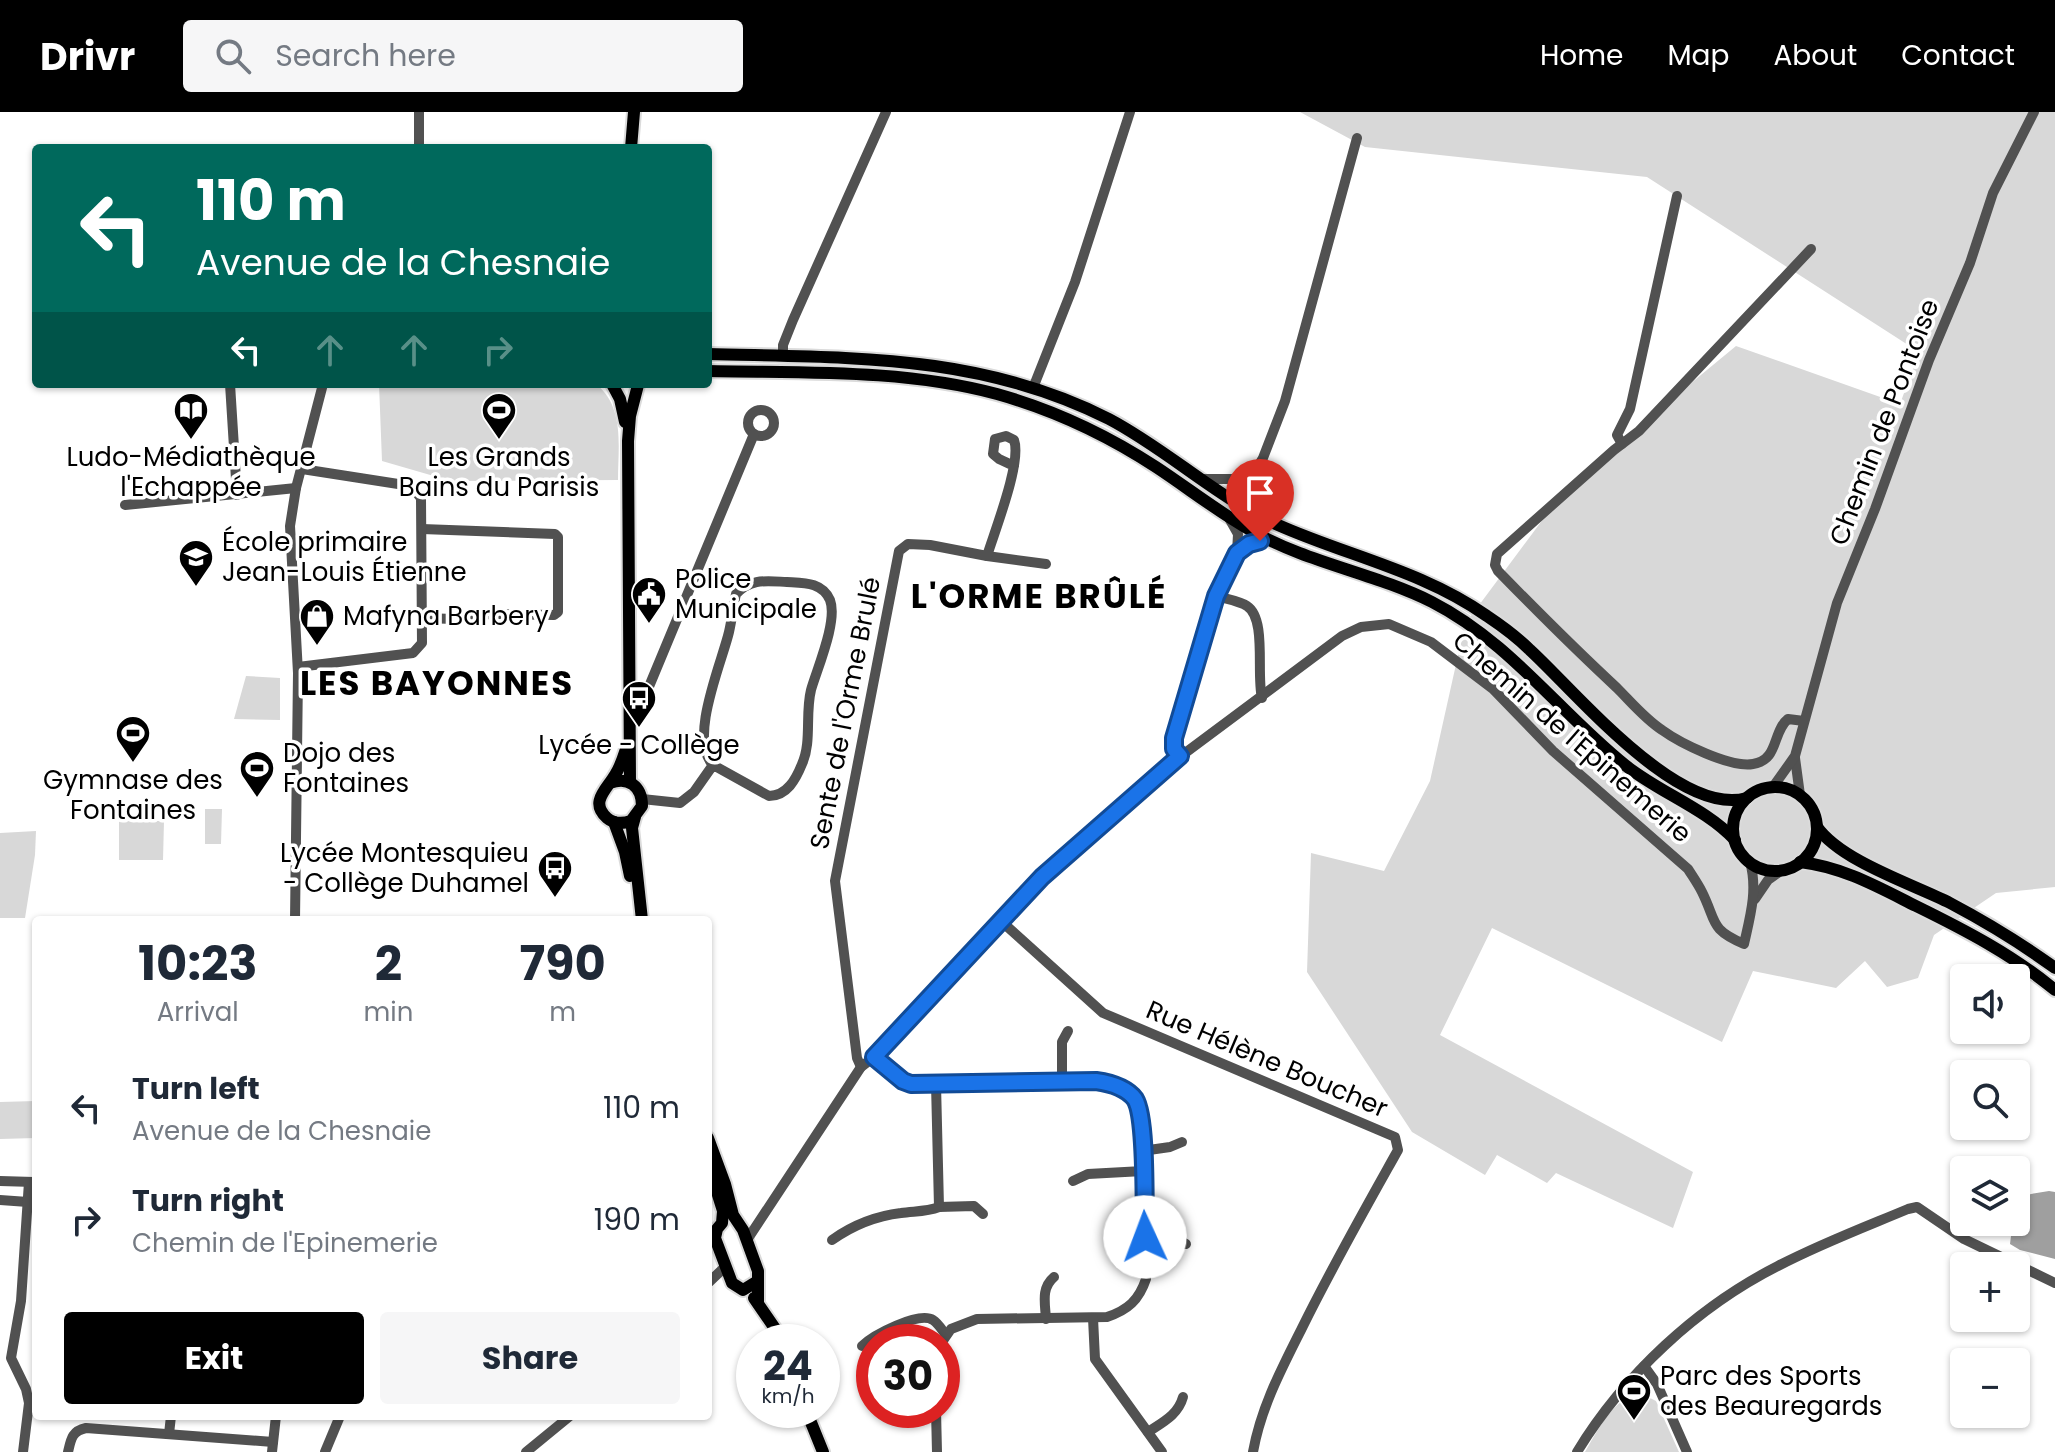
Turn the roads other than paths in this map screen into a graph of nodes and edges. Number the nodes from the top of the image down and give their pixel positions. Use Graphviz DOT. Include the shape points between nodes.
graph roads {
  1 [pos="419,112"];
  2 [pos="634,112"];
  3 [pos="886,112"];
  4 [pos="1130,112"];
  5 [pos="2034,112"];
  6 [pos="1357,138"];
  7 [pos="419,144"];
  8 [pos="631,144"];
  9 [pos="1677,196"];
  10 [pos="1811,249"];
  11 [pos="712,354"];
  12 [pos="783,356"];
  13 [pos="712,371"];
  14 [pos="230,388"];
  15 [pos="322,388"];
  16 [pos="614,388"];
  17 [pos="638,388"];
  18 [pos="1033,388"];
  19 [pos="754,434"];
  20 [pos="628,441"];
  21 [pos="1622,444"];
  22 [pos="1014,466"];
  23 [pos="302,469"];
  24 [pos="1255,470"];
  25 [pos="1203,479"];
  26 [pos="296,488"];
  27 [pos="237,495"];
  28 [pos="125,505"];
  29 [pos="1253,512"];
  30 [pos="1228,516"];
  31 [pos="422,529"];
  32 [pos="1269,540"];
  33 [pos="1237,553"];
  34 [pos="987,556"];
  35 [pos="1046,564"];
  36 [pos="1216,596"];
  37 [pos="421,618"];
  38 [pos="298,667"];
  39 [pos="1262,698"];
  40 [pos="630,701"];
  41 [pos="1804,721"];
  42 [pos="629,742"];
  43 [pos="1180,756"];
  44 [pos="1795,756"];
  45 [pos="713,765"];
  46 [pos="630,782"];
  47 [pos="610,783"];
  48 [pos="1773,787"];
  49 [pos="1800,795"];
  50 [pos="1747,798"];
  51 [pos="642,799"];
  52 [pos="635,817"];
  53 [pos="614,822"];
  54 [pos="1817,827"];
  55 [pos="1735,840"];
  56 [pos="1750,862"];
  57 [pos="1800,862"];
  58 [pos="1782,870"];
  59 [pos="1753,905"];
  60 [pos="295,916"];
  61 [pos="634,916"];
  62 [pos="642,916"];
  63 [pos="1001,921"];
  64 [pos="2055,968"];
  65 [pos="2055,990"];
  66 [pos="1068,1031"];
  67 [pos="874,1057"];
  68 [pos="861,1067"];
  69 [pos="1062,1082"];
  70 [pos="936,1084"];
  71 [pos="1182,1142"];
  72 [pos="1142,1151"];
  73 [pos="712,1161"];
  74 [pos="712,1165"];
  75 [pos="1143,1171"];
  76 [pos="0,1181"];
  77 [pos="1073,1181"];
  78 [pos="32,1182"];
  79 [pos="0,1200"];
  80 [pos="28,1202"];
  81 [pos="939,1207"];
  82 [pos="762,1214"];
  83 [pos="983,1214"];
  84 [pos="722,1223"];
  85 [pos="738,1224"];
  86 [pos="1145,1237"];
  87 [pos="747,1240"];
  88 [pos="832,1240"];
  89 [pos="1186,1244"];
  90 [pos="726,1266"];
  91 [pos="1054,1277"];
  92 [pos="712,1279"];
  93 [pos="712,1283"];
  94 [pos="732,1283"];
  95 [pos="2055,1283"];
  96 [pos="751,1286"];
  97 [pos="1093,1318"];
  98 [pos="1046,1319"];
  99 [pos="770,1324"];
  100 [pos="903,1324"];
  101 [pos="936,1324"];
  102 [pos="960,1325"];
  103 [pos="1644,1366"];
  104 [pos="1183,1397"];
  105 [pos="171,1420"];
  106 [pos="275,1420"];
  107 [pos="338,1420"];
  108 [pos="566,1420"];
  109 [pos="813,1428"];
  110 [pos="936,1428"];
  111 [pos="1148,1432"];
  112 [pos="169,1434"];
  113 [pos="272,1447"];
  114 [pos="533,1450"];
  115 [pos="23,1452"];
  116 [pos="68,1452"];
  117 [pos="325,1452"];
  118 [pos="823,1452"];
  119 [pos="937,1452"];
  120 [pos="1162,1452"];
  121 [pos="1253,1452"];
  122 [pos="1577,1452"];
  123 [pos="1687,1452"];
  1 -- 7 [label="street"];
  2 -- 8 [label="main road"];
  3 -- 12 [label="street" via="793,320"];
  4 -- 18 [label="street" via="1075,282"];
  5 -- 41 [label="street, Chemin de Pontoise" via="1993,193 1837,603"];
  6 -- 24 [label="street" via="1285,401"];
  9 -- 21 [label="street" via="1630,409 1617,435"];
  10 -- 21 [label="street"];
  11 -- 12 [label="main road"];
  12 -- 18 [label="main road" via="929,363"];
  13 -- 30 [label="main road" via="906,378 994,393 1107,437"];
  14 -- 27 [label="street"];
  15 -- 23 [label="street"];
  16 -- 20 [label="main road"];
  17 -- 20 [label="main road"];
  18 -- 25 [label="main road" via="1124,427"];
  19 -- 40 [label="street" via="648,689"];
  20 -- 40 [label="main road"];
  21 -- 41 [label="street" via="1497,554 1498,571 1649,719 1683,743 1731,762 1752,764 1768,758 1788,719"];
  22 -- 34 [label="street"];
  23 -- 26 [label="street"];
  23 -- 31 [label="street" via="411,486 421,498"];
  24 -- 25 [label="street" via="1232,479"];
  24 -- 29 [label="street" via="1246,490"];
  25 -- 29 [label="main road"];
  26 -- 27 [label="street"];
  26 -- 38 [label="street" via="290,526"];
  27 -- 28 [label="street"];
  29 -- 50 [label="main road" via="1458,597 1518,639 1648,762 1695,790 1725,800"];
  30 -- 32 [label="main road"];
  30 -- 33 [label="street" via="1238,534"];
  31 -- 37 [label="street"];
  31 -- 37 [label="street" via="555,534 558,612"];
  32 -- 33 [label="street"];
  32 -- 55 [label="main road" via="1408,591 1473,627 1522,666 1626,766 1713,820"];
  33 -- 36 [label="street"];
  34 -- 35 [label="street"];
  34 -- 68 [label="street, Sente de l'Orme Brulé" via="930,545 908,544 899,551 835,881"];
  36 -- 39 [label="street" via="1246,605 1258,623"];
  36 -- 43 [label="street" via="1174,738"];
  37 -- 38 [label="street" via="422,643 413,653"];
  38 -- 60 [label="street"];
  39 -- 43 [label="street, Chemin de l'Epinemerie"];
  39 -- 59 [label="street, Chemin de l'Epinemerie" via="1342,636 1373,623 1389,624 1431,642 1493,689 1553,751 1688,869 1724,935 1744,944"];
  40 -- 42 [label="main road"];
  41 -- 44 [label="street, Chemin de Pontoise"];
  42 -- 46 [label="main road"];
  42 -- 47 [label="main road"];
  43 -- 63 [label="street, Chemin de l'Epinemerie" via="1042,877"];
  44 -- 48 [label="street, Chemin de Pontoise"];
  44 -- 49 [label="street, Chemin de Pontoise"];
  45 -- 45 [label="street" via="706,756 706,720 736,594 760,580 813,583 830,600 831,617 808,704 805,757 794,779 784,792 769,796"];
  45 -- 51 [label="street" via="680,803"];
  46 -- 47 [label="main road"];
  46 -- 51 [label="main road"];
  47 -- 53 [label="main road" via="599,801 603,815"];
  48 -- 49 [label="main road"];
  48 -- 50 [label="main road"];
  49 -- 54 [label="main road" via="1812,809"];
  50 -- 55 [label="main road" via="1735,817"];
  51 -- 52 [label="main road"];
  52 -- 53 [label="main road"];
  52 -- 62 [label="main road"];
  53 -- 61 [label="main road" via="627,859"];
  54 -- 57 [label="main road" via="1811,850"];
  54 -- 64 [label="main road" via="1849,855 1983,922"];
  55 -- 56 [label="main road"];
  56 -- 58 [label="main road"];
  56 -- 59 [label="street"];
  57 -- 58 [label="main road"];
  57 -- 65 [label="main road" via="1841,870 1881,888 1978,938"];
  58 -- 59 [label="street" via="1768,880"];
  63 -- 67 [label="street, Chemin de l'Epinemerie"];
  63 -- 121 [label="street, Rue Hélène Boucher" via="1103,1013 1395,1137 1398,1150 1272,1387"];
  66 -- 69 [label="street" via="1062,1042"];
  67 -- 68 [label="street, Chemin de l'Epinemerie"];
  67 -- 70 [label="street" via="903,1081"];
  68 -- 82 [label="street, Chemin de l'Epinemerie"];
  69 -- 70 [label="street"];
  69 -- 72 [label="street" via="1110,1083 1128,1093 1143,1119"];
  70 -- 81 [label="street"];
  71 -- 72 [label="street"];
  72 -- 75 [label="street"];
  73 -- 85 [label="main road"];
  74 -- 84 [label="main road"];
  75 -- 77 [label="street" via="1088,1174"];
  75 -- 86 [label="street"];
  76 -- 78 [label="street"];
  78 -- 80 [label="street"];
  79 -- 80 [label="street"];
  80 -- 115 [label="street" via="11,1358 29,1403"];
  81 -- 83 [label="street" via="974,1206"];
  81 -- 88 [label="street" via="886,1215 849,1227"];
  82 -- 85 [label="street, Chemin de l'Epinemerie" via="748,1225"];
  82 -- 87 [label="street, Chemin de l'Epinemerie"];
  84 -- 85 [label="main road"];
  84 -- 90 [label="main road" via="715,1238"];
  85 -- 87 [label="main road"];
  86 -- 89 [label="street" via="1172,1237"];
  86 -- 97 [label="street" via="1146,1279 1136,1301 1123,1312"];
  87 -- 96 [label="main road" via="758,1271"];
  90 -- 92 [label="street"];
  90 -- 94 [label="main road"];
  91 -- 98 [label="street" via="1045,1292"];
  93 -- 94 [label="street"];
  94 -- 96 [label="main road" via="738,1289"];
  95 -- 103 [label="street" via="1964,1239 1917,1207 1777,1266 1708,1310"];
  96 -- 99 [label="main road"];
  97 -- 98 [label="street"];
  97 -- 111 [label="street" via="1095,1359"];
  98 -- 102 [label="street" via="977,1319"];
  100 -- 101 [label="street" via="925,1317"];
  103 -- 122 [label="street"];
  103 -- 123 [label="street"];
  104 -- 111 [label="street" via="1170,1418"];
  105 -- 112 [label="street"];
  106 -- 113 [label="street"];
  107 -- 117 [label="street"];
  108 -- 114 [label="street"];
  109 -- 118 [label="main road"];
  110 -- 119 [label="street"];
  111 -- 120 [label="street"];
  112 -- 113 [label="street"];
  112 -- 116 [label="street" via="86,1428 72,1436"];
}
